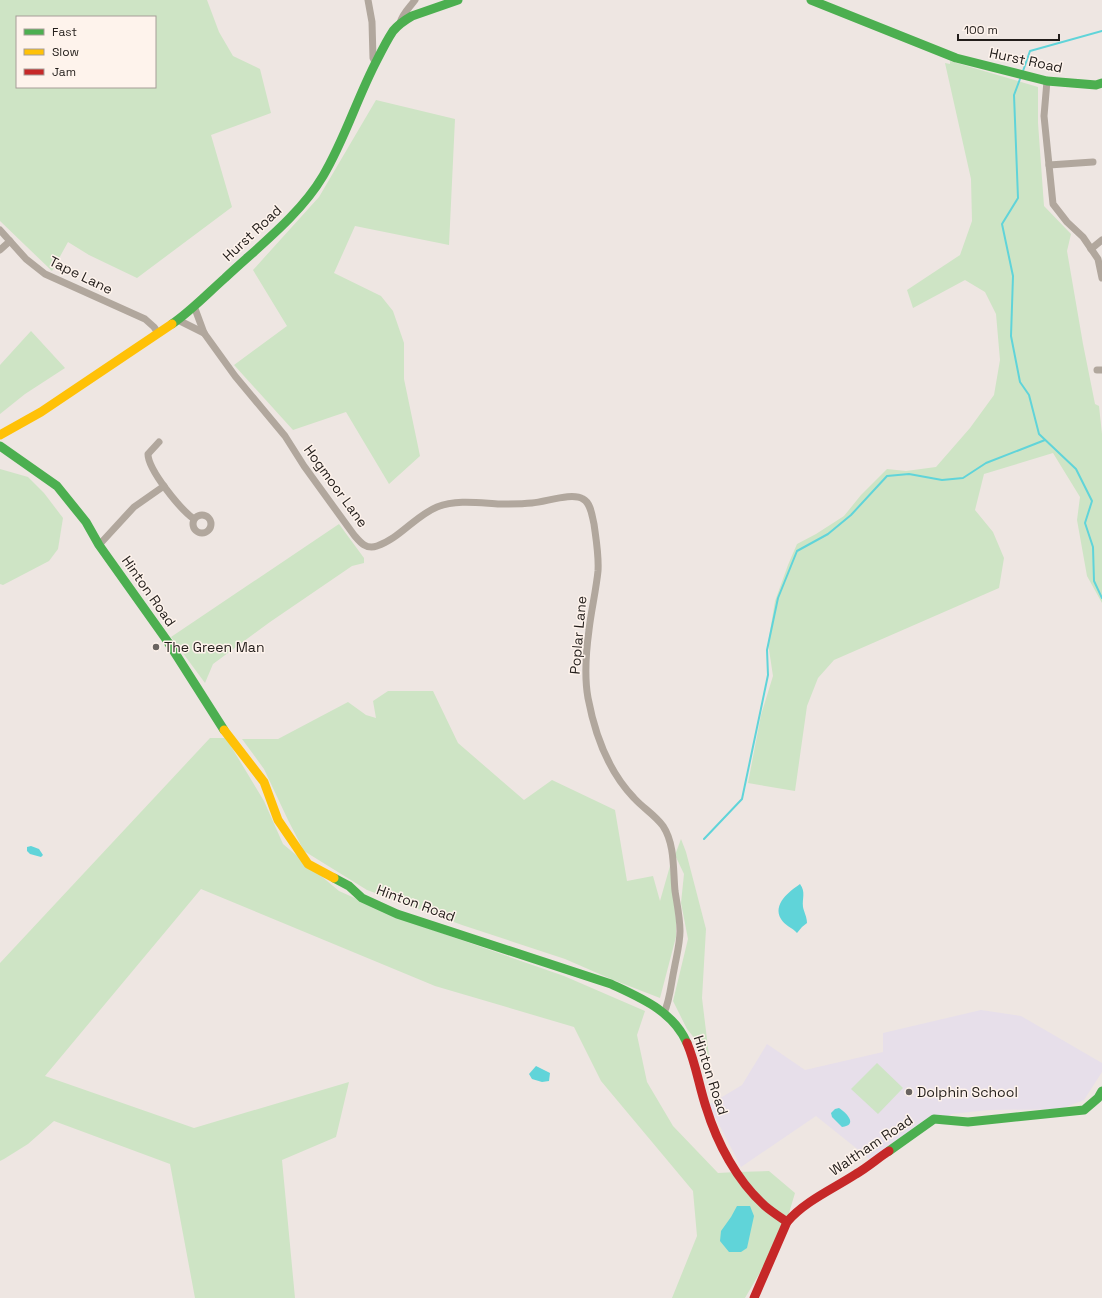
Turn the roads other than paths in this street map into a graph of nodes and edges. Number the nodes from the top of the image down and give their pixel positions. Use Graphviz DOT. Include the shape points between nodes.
graph roads {
  1 [pos="368,0"];
  2 [pos="416,0"];
  3 [pos="458,0"];
  4 [pos="811,0"];
  5 [pos="422,12"];
  6 [pos="400,24"];
  7 [pos="373,40"];
  8 [pos="385,44"];
  9 [pos="375,62"];
  10 [pos="1047,81"];
  11 [pos="1102,83"];
  12 [pos="1093,162"];
  13 [pos="1049,165"];
  14 [pos="0,230"];
  15 [pos="1102,240"];
  16 [pos="10,241"];
  17 [pos="1091,249"];
  18 [pos="0,250"];
  19 [pos="1102,278"];
  20 [pos="194,306"];
  21 [pos="178,320"];
  22 [pos="158,333"];
  23 [pos="204,334"];
  24 [pos="0,435"];
  25 [pos="159,442"];
  26 [pos="0,446"];
  27 [pos="164,486"];
  28 [pos="584,499"];
  29 [pos="194,519"];
  30 [pos="99,545"];
  31 [pos="664,1013"];
  32 [pos="1102,1091"];
  33 [pos="787,1222"];
  34 [pos="754,1298"];
  1 -- 7 [label="street"];
  2 -- 5 [label="street"];
  2 -- 6 [label="street"];
  3 -- 5 [label="main road, Hurst Road"];
  4 -- 10 [label="main road, Hurst Road" via="942,54"];
  5 -- 6 [label="main road, Hurst Road"];
  6 -- 8 [label="main road, Hurst Road"];
  7 -- 8 [label="street"];
  7 -- 9 [label="street"];
  8 -- 9 [label="main road, Hurst Road"];
  9 -- 20 [label="main road, Hurst Road" via="338,147 312,192 292,215"];
  10 -- 11 [label="main road, Hurst Road" via="1096,85"];
  10 -- 13 [label="street" via="1044,116"];
  12 -- 13 [label="street"];
  13 -- 17 [label="street" via="1053,204"];
  14 -- 16 [label="street, Tape Lane"];
  15 -- 17 [label="street"];
  16 -- 18 [label="street"];
  16 -- 22 [label="street, Tape Lane" via="26,259 45,274 145,318"];
  17 -- 19 [label="street" via="1098,259"];
  20 -- 21 [label="main road, Hurst Road"];
  20 -- 23 [label="street, Hogmoor Lane"];
  21 -- 22 [label="main road, Hurst Road"];
  21 -- 23 [label="street, Hogmoor Lane"];
  22 -- 24 [label="main road, Hurst Road" via="41,412"];
  23 -- 28 [label="street, Hogmoor Lane" via="285,436 304,466 366,546 382,544 417,518 448,504 531,503 573,496"];
  25 -- 27 [label="street" via="150,451 148,458"];
  26 -- 30 [label="main road, Hinton Road" via="57,486 86,522"];
  27 -- 29 [label="street" via="186,514"];
  27 -- 30 [label="street" via="134,507"];
  28 -- 31 [label="street, Poplar Lane" via="592,514 598,564 586,656 590,704 600,743 614,774 664,827 672,850 680,932"];
  30 -- 31 [label="main road, Hinton Road" via="168,642 228,736 264,782 278,820 308,864 349,886 362,898 397,914 611,984 636,995"];
  31 -- 33 [label="main road, Hinton Road" via="678,1026 684,1036 707,1112 736,1172 762,1203"];
  32 -- 33 [label="main road, Waltham Road" via="1084,1110 968,1122 934,1119 858,1173 811,1201"];
  33 -- 34 [label="main road, Waltham Road"];
}
